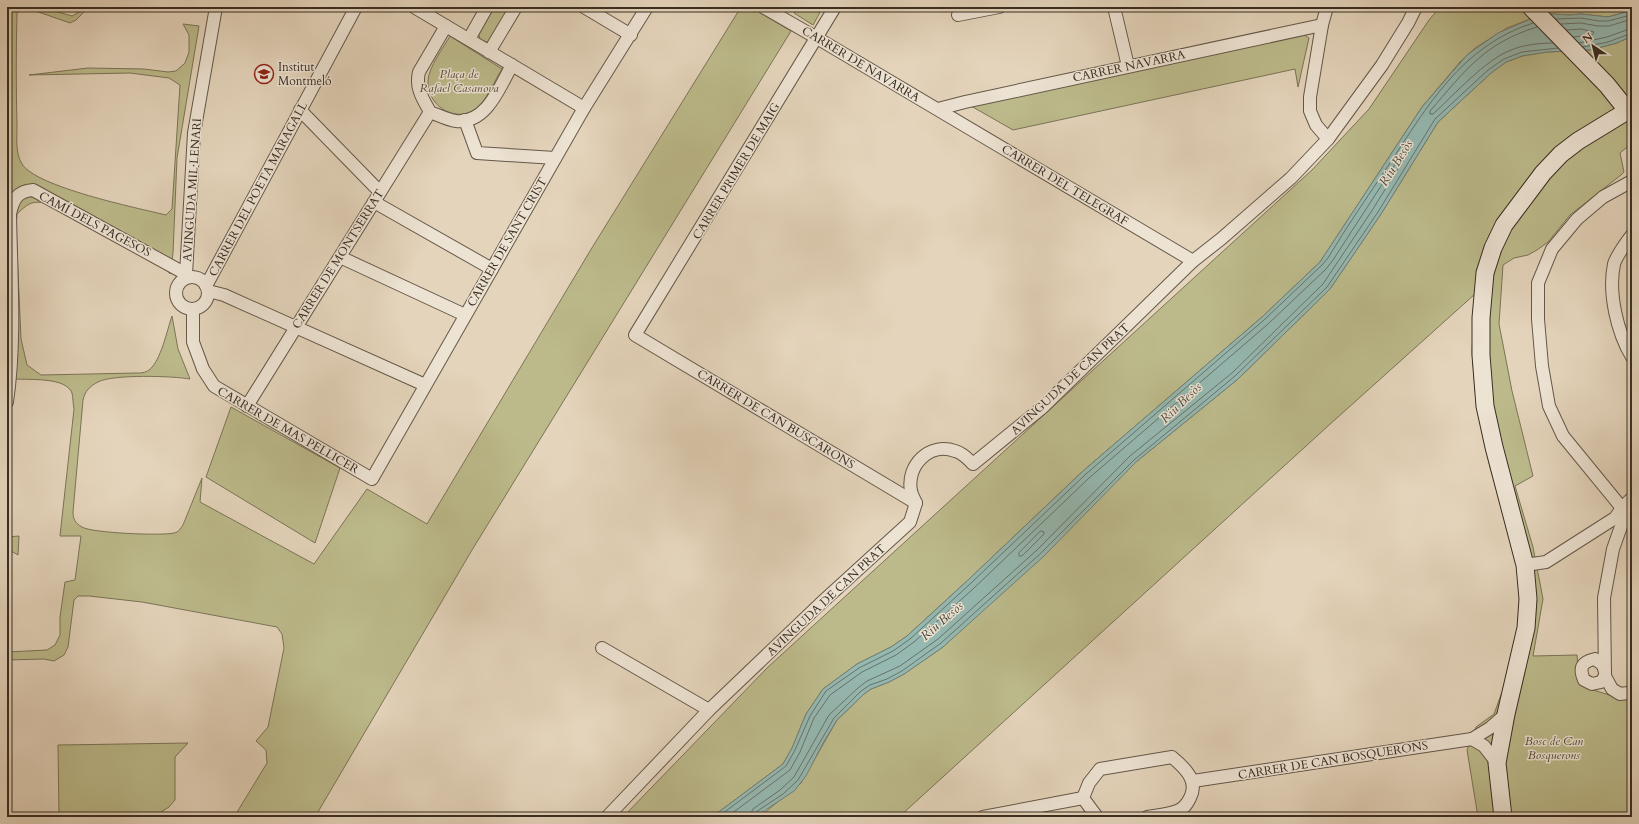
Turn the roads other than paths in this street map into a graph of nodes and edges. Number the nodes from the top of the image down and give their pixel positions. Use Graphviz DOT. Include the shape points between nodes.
graph roads {
  1 [pos="216,7"];
  2 [pos="356,7"];
  3 [pos="414,7"];
  4 [pos="487,7"];
  5 [pos="516,7"];
  6 [pos="584,7"];
  7 [pos="647,7"];
  8 [pos="763,7"];
  9 [pos="835,7"];
  10 [pos="999,7"];
  11 [pos="1114,7"];
  12 [pos="1327,7"];
  13 [pos="1416,7"];
  14 [pos="1531,7"];
  15 [pos="960,11"];
  16 [pos="1322,25"];
  17 [pos="446,26"];
  18 [pos="631,35"];
  19 [pos="817,38"];
  20 [pos="469,39"];
  21 [pos="490,52"];
  22 [pos="512,65"];
  23 [pos="1128,66"];
  24 [pos="1606,84"];
  25 [pos="1630,105"];
  26 [pos="584,108"];
  27 [pos="938,109"];
  28 [pos="300,110"];
  29 [pos="430,112"];
  30 [pos="465,120"];
  31 [pos="1597,129"];
  32 [pos="1328,139"];
  33 [pos="555,158"];
  34 [pos="1632,181"];
  35 [pos="380,192"];
  36 [pos="374,202"];
  37 [pos="1632,235"];
  38 [pos="340,257"];
  39 [pos="1193,261"];
  40 [pos="492,269"];
  41 [pos="188,275"];
  42 [pos="207,288"];
  43 [pos="192,309"];
  44 [pos="465,315"];
  45 [pos="296,327"];
  46 [pos="635,335"];
  47 [pos="1632,357"];
  48 [pos="425,385"];
  49 [pos="7,402"];
  50 [pos="247,406"];
  51 [pos="372,479"];
  52 [pos="1632,498"];
  53 [pos="916,502"];
  54 [pos="1622,508"];
  55 [pos="1526,565"];
  56 [pos="602,648"];
  57 [pos="1630,692"];
  58 [pos="709,710"];
  59 [pos="1506,714"];
  60 [pos="1472,739"];
  61 [pos="1497,764"];
  62 [pos="1193,782"];
  63 [pos="1083,798"];
  64 [pos="607,817"];
  65 [pos="983,817"];
  66 [pos="1097,817"];
  67 [pos="1147,817"];
  68 [pos="1503,817"];
  1 -- 41 [label="street, AVINGUDA MIL·LENARI" via="194,133"];
  2 -- 28 [label="street, CARRER DEL POETA MARAGALL"];
  3 -- 17 [label="street"];
  4 -- 20 [label="street"];
  5 -- 21 [label="street"];
  6 -- 18 [label="street"];
  7 -- 18 [label="street, CARRER DE SANT CRIST"];
  8 -- 19 [label="street, CARRER DE NAVARRA"];
  9 -- 19 [label="street, CARRER PRIMER DE MAIG"];
  10 -- 15 [label="street"];
  11 -- 23 [label="street"];
  12 -- 16 [label="street"];
  13 -- 32 [label="street, AVINGUDA DE CAN PRAT" via="1382,65"];
  14 -- 24 [label="street"];
  16 -- 23 [label="street, CARRER NAVARRA"];
  16 -- 32 [label="street" via="1310,111 1316,125"];
  17 -- 20 [label="street"];
  17 -- 29 [label="street" via="419,72 417,80 418,90"];
  18 -- 26 [label="street, CARRER DE SANT CRIST"];
  19 -- 27 [label="street, CARRER DE NAVARRA"];
  19 -- 46 [label="street, CARRER PRIMER DE MAIG"];
  20 -- 21 [label="street"];
  21 -- 22 [label="street"];
  22 -- 26 [label="street"];
  22 -- 30 [label="street" via="487,108 472,119"];
  23 -- 27 [label="street, CARRER NAVARRA"];
  24 -- 25 [label="street"];
  24 -- 31 [label="street" via="1611,97"];
  25 -- 31 [label="street"];
  26 -- 33 [label="street, CARRER DE SANT CRIST"];
  27 -- 39 [label="street, CARRER DEL TELEGRAF"];
  28 -- 35 [label="street"];
  28 -- 42 [label="street, CARRER DEL POETA MARAGALL"];
  29 -- 30 [label="street" via="456,121"];
  29 -- 35 [label="street, CARRER DE MONTSERRAT"];
  30 -- 33 [label="street" via="477,154"];
  31 -- 55 [label="street" via="1561,154 1543,173 1504,225 1492,248 1485,273 1480,355 1484,406"];
  32 -- 39 [label="street, AVINGUDA DE CAN PRAT" via="1285,183 1222,240"];
  33 -- 40 [label="street, CARRER DE SANT CRIST"];
  34 -- 54 [label="street" via="1603,197 1577,219 1552,249 1538,283 1542,366 1549,406 1563,436"];
  35 -- 36 [label="street, CARRER DE MONTSERRAT"];
  36 -- 38 [label="street, CARRER DE MONTSERRAT"];
  36 -- 40 [label="street"];
  37 -- 47 [label="street" via="1614,262 1613,285 1616,318"];
  38 -- 44 [label="street"];
  38 -- 45 [label="street, CARRER DE MONTSERRAT"];
  39 -- 53 [label="street, AVINGUDA DE CAN PRAT" via="1054,397 986,455 973,464 956,451 945,449 926,454 912,470 911,492"];
  40 -- 44 [label="street, CARRER DE SANT CRIST"];
  41 -- 42 [label="street" via="198,278"];
  41 -- 43 [label="street" via="179,283 176,293 180,304"];
  41 -- 49 [label="street, CAMÍ DELS PAGESOS" via="33,190 18,194 10,214 12,327"];
  42 -- 43 [label="street" via="205,302"];
  42 -- 45 [label="street"];
  43 -- 50 [label="street, CARRER DE MAS PELLICER" via="193,342 203,369 214,386"];
  44 -- 48 [label="street, CARRER DE SANT CRIST"];
  45 -- 48 [label="street"];
  45 -- 50 [label="street, CARRER DE MONTSERRAT"];
  46 -- 53 [label="street, CARRER DE CAN BUSCARONS"];
  48 -- 51 [label="street, CARRER DE SANT CRIST"];
  50 -- 51 [label="street, CARRER DE MAS PELLICER"];
  52 -- 54 [label="street"];
  53 -- 58 [label="street, AVINGUDA DE CAN PRAT" via="910,522"];
  54 -- 55 [label="street" via="1615,518 1546,562"];
  54 -- 57 [label="street" via="1624,518 1613,549 1604,598 1605,673 1612,689 1620,694"];
  55 -- 59 [label="street" via="1526,628"];
  56 -- 58 [label="street"];
  58 -- 64 [label="street, AVINGUDA DE CAN PRAT"];
  59 -- 60 [label="street, CARRER DE CAN BOSQUERONS"];
  59 -- 61 [label="street"];
  60 -- 61 [label="street" via="1484,746"];
  60 -- 62 [label="street, CARRER DE CAN BOSQUERONS"];
  61 -- 68 [label="street"];
  62 -- 63 [label="street" via="1185,768 1172,757 1100,769 1089,783"];
  62 -- 67 [label="street" via="1194,792 1179,811"];
  63 -- 65 [label="street"];
  63 -- 66 [label="street"];
}
